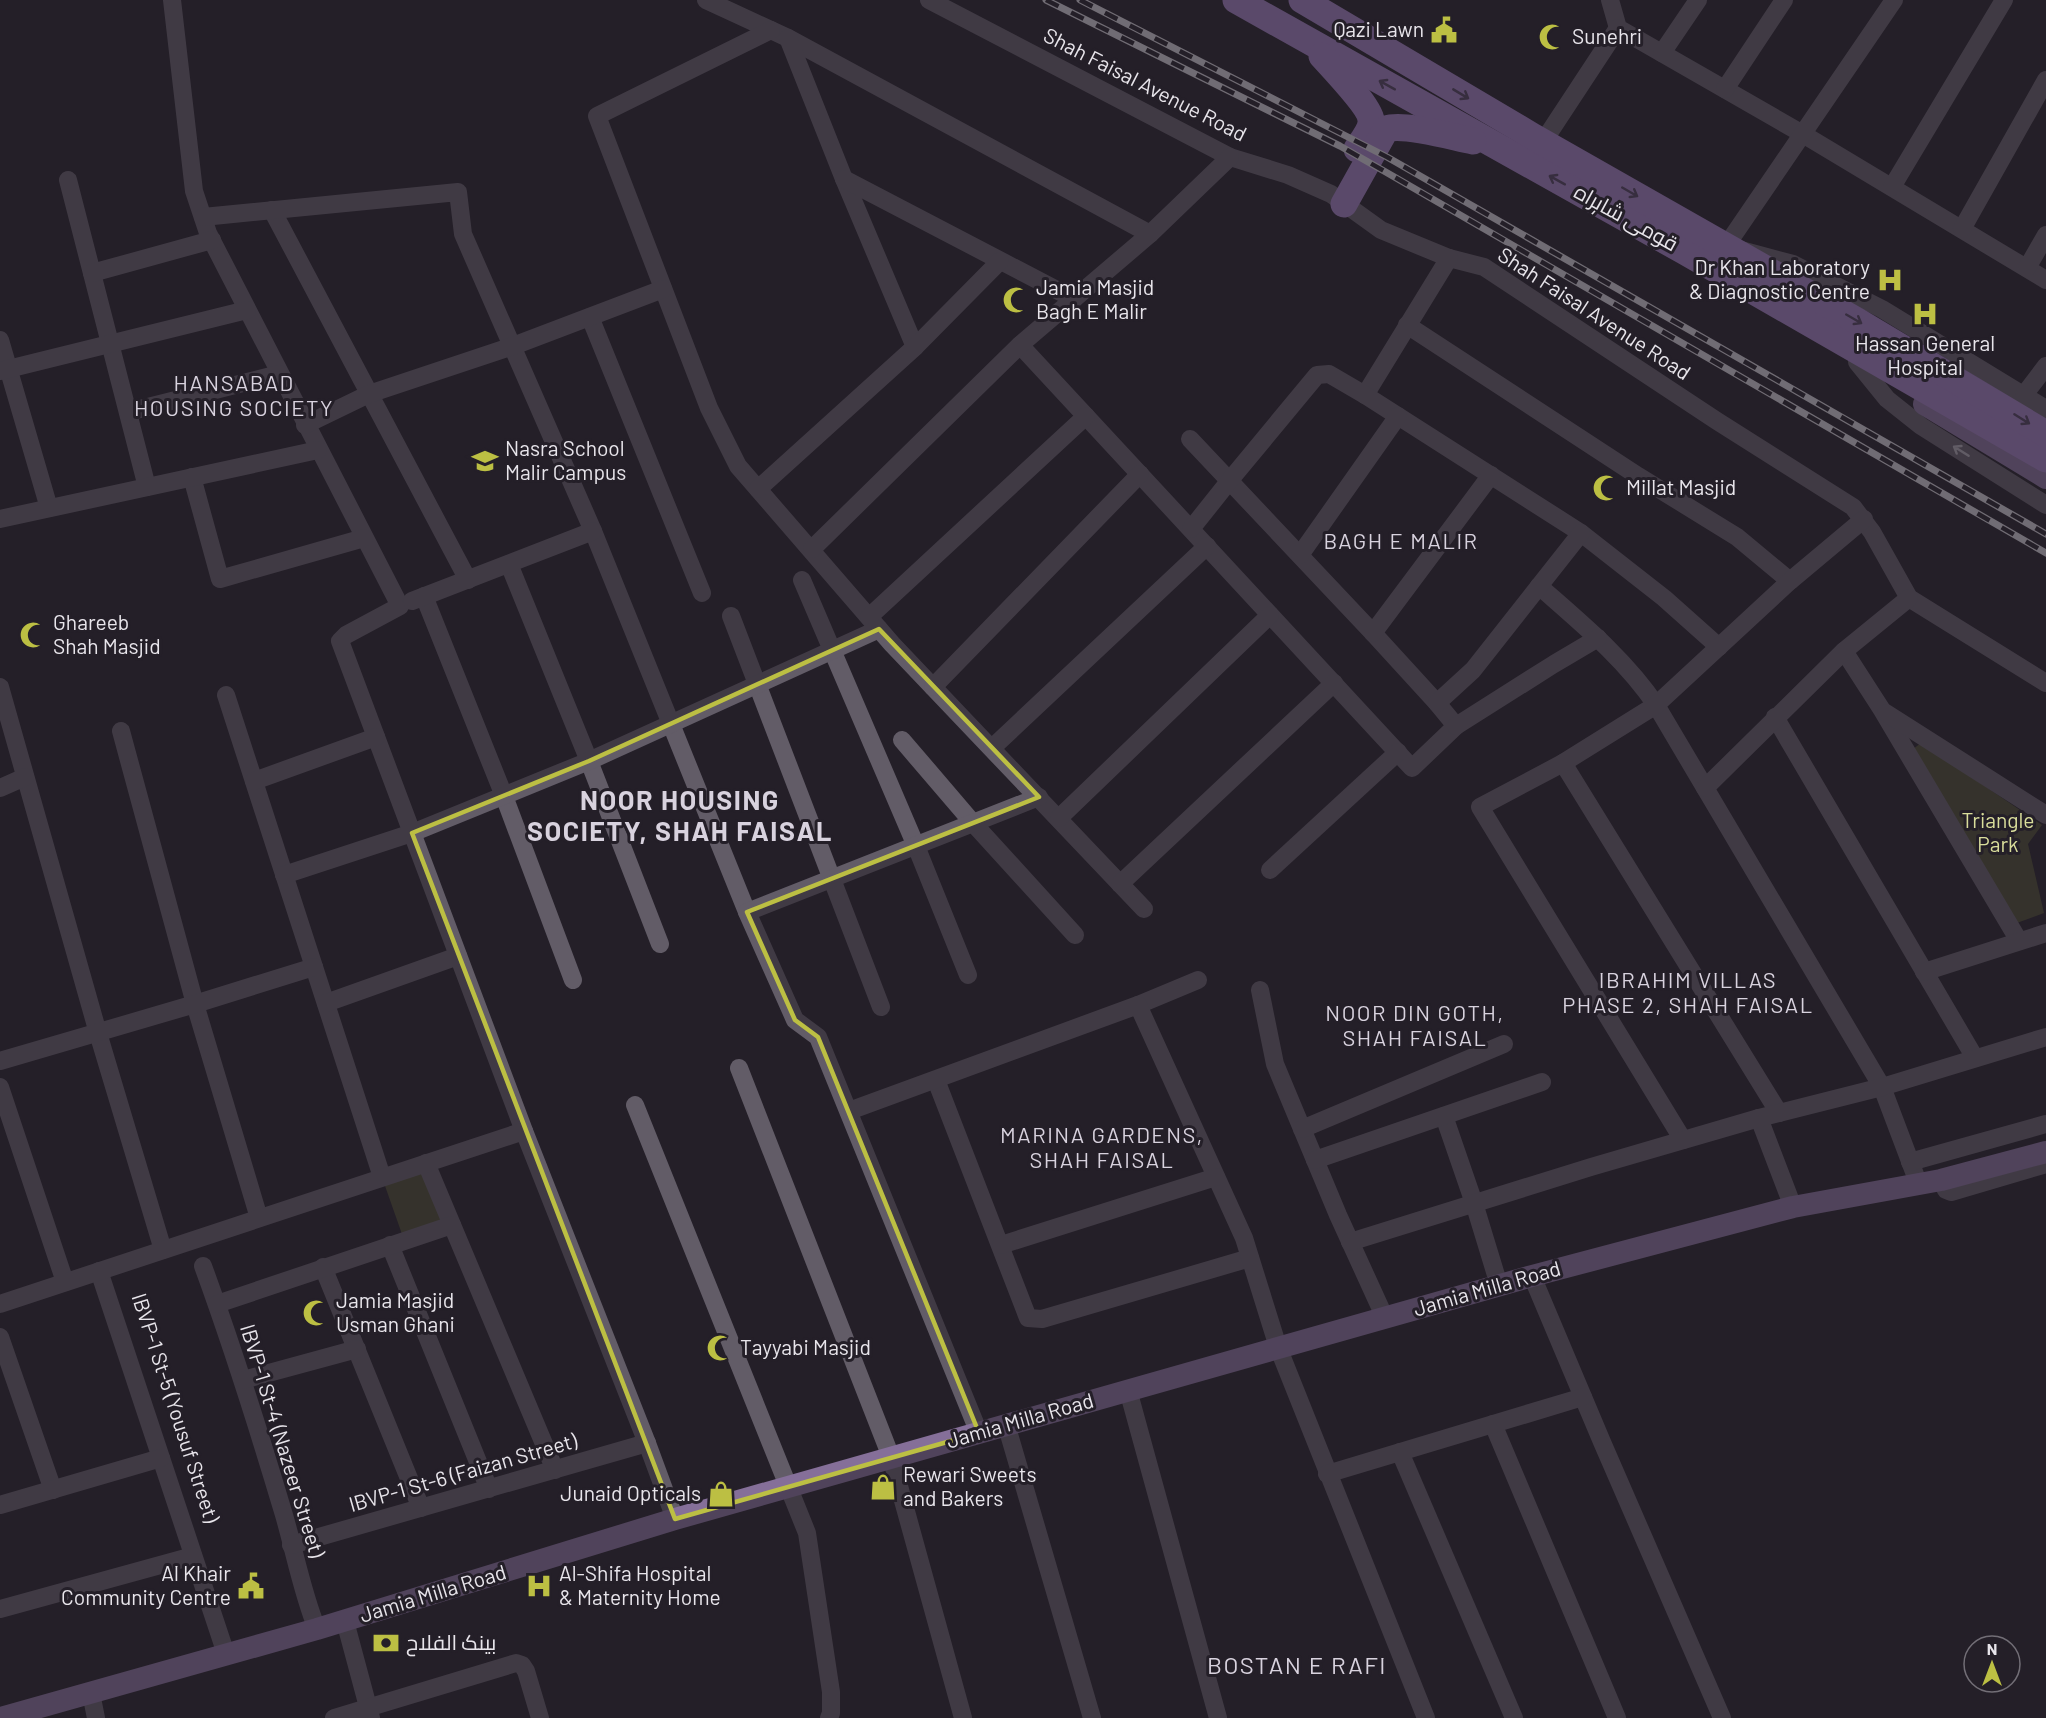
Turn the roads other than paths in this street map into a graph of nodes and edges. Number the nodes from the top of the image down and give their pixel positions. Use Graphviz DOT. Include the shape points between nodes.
graph roads {
  1 [pos="172,0"];
  2 [pos="706,0"];
  3 [pos="929,0"];
  4 [pos="1236,0"];
  5 [pos="1302,0"];
  6 [pos="1610,0"];
  7 [pos="1698,0"];
  8 [pos="1784,0"];
  9 [pos="1894,0"];
  10 [pos="2004,0"];
  11 [pos="1618,28"];
  12 [pos="771,30"];
  13 [pos="788,38"];
  14 [pos="1311,42"];
  15 [pos="1662,53"];
  16 [pos="2046,80"];
  17 [pos="1725,89"];
  18 [pos="1802,133"];
  19 [pos="1543,142"];
  20 [pos="1495,145"];
  21 [pos="1230,157"];
  22 [pos="844,179"];
  23 [pos="68,180"];
  24 [pos="1892,187"];
  25 [pos="1337,199"];
  26 [pos="272,210"];
  27 [pos="203,217"];
  28 [pos="1962,229"];
  29 [pos="1150,234"];
  30 [pos="2046,235"];
  31 [pos="212,240"];
  32 [pos="1726,246"];
  33 [pos="1449,258"];
  34 [pos="1000,261"];
  35 [pos="2027,268"];
  36 [pos="92,273"];
  37 [pos="2046,280"];
  38 [pos="663,289"];
  39 [pos="1074,299"];
  40 [pos="247,310"];
  41 [pos="590,317"];
  42 [pos="1407,325"];
  43 [pos="1824,330"];
  44 [pos="0,340"];
  45 [pos="110,343"];
  46 [pos="1020,345"];
  47 [pos="513,346"];
  48 [pos="915,347"];
  49 [pos="1857,362"];
  50 [pos="2046,366"];
  51 [pos="4,370"];
  52 [pos="279,374"];
  53 [pos="369,394"];
  54 [pos="1365,394"];
  55 [pos="2024,395"];
  56 [pos="2046,409"];
  57 [pos="128,412"];
  58 [pos="1086,416"];
  59 [pos="1398,416"];
  60 [pos="305,425"];
  61 [pos="2046,434"];
  62 [pos="1190,439"];
  63 [pos="318,450"];
  64 [pos="2046,459"];
  65 [pos="1140,474"];
  66 [pos="1491,475"];
  67 [pos="192,477"];
  68 [pos="2046,478"];
  69 [pos="1230,480"];
  70 [pos="147,487"];
  71 [pos="758,489"];
  72 [pos="2046,505"];
  73 [pos="49,508"];
  74 [pos="0,519"];
  75 [pos="1864,519"];
  76 [pos="1191,529"];
  77 [pos="593,531"];
  78 [pos="1581,533"];
  79 [pos="364,538"];
  80 [pos="1207,546"];
  81 [pos="812,549"];
  82 [pos="1300,555"];
  83 [pos="509,564"];
  84 [pos="468,579"];
  85 [pos="802,579"];
  86 [pos="1790,581"];
  87 [pos="1539,586"];
  88 [pos="702,593"];
  89 [pos="424,596"];
  90 [pos="1909,598"];
  91 [pos="400,606"];
  92 [pos="1270,615"];
  93 [pos="731,616"];
  94 [pos="874,623"];
  95 [pos="1373,633"];
  96 [pos="1599,638"];
  97 [pos="1719,647"];
  98 [pos="831,651"];
  99 [pos="1844,651"];
  100 [pos="758,683"];
  101 [pos="1334,683"];
  102 [pos="2046,683"];
  103 [pos="0,687"];
  104 [pos="933,687"];
  105 [pos="226,695"];
  106 [pos="1437,703"];
  107 [pos="1656,705"];
  108 [pos="1882,710"];
  109 [pos="1775,717"];
  110 [pos="670,723"];
  111 [pos="1456,726"];
  112 [pos="121,731"];
  113 [pos="376,737"];
  114 [pos="902,740"];
  115 [pos="992,748"];
  116 [pos="1398,752"];
  117 [pos="589,760"];
  118 [pos="1563,763"];
  119 [pos="25,777"];
  120 [pos="254,781"];
  121 [pos="0,788"];
  122 [pos="1705,788"];
  123 [pos="504,796"];
  124 [pos="1039,797"];
  125 [pos="2046,814"];
  126 [pos="1059,818"];
  127 [pos="973,823"];
  128 [pos="412,833"];
  129 [pos="916,846"];
  130 [pos="1270,870"];
  131 [pos="284,874"];
  132 [pos="833,879"];
  133 [pos="1120,884"];
  134 [pos="1144,909"];
  135 [pos="747,912"];
  136 [pos="2046,933"];
  137 [pos="1075,935"];
  138 [pos="2019,941"];
  139 [pos="660,944"];
  140 [pos="458,956"];
  141 [pos="314,967"];
  142 [pos="1924,972"];
  143 [pos="968,975"];
  144 [pos="573,980"];
  145 [pos="1198,980"];
  146 [pos="1260,990"];
  147 [pos="326,1003"];
  148 [pos="195,1005"];
  149 [pos="1138,1005"];
  150 [pos="881,1007"];
  151 [pos="98,1033"];
  152 [pos="2046,1037"];
  153 [pos="1504,1044"];
  154 [pos="1975,1058"];
  155 [pos="0,1061"];
  156 [pos="739,1068"];
  157 [pos="936,1080"];
  158 [pos="1542,1082"];
  159 [pos="1882,1087"];
  160 [pos="0,1088"];
  161 [pos="635,1105"];
  162 [pos="849,1112"];
  163 [pos="1779,1113"];
  164 [pos="1444,1116"];
  165 [pos="1759,1118"];
  166 [pos="2046,1124"];
  167 [pos="1302,1129"];
  168 [pos="524,1131"];
  169 [pos="1683,1140"];
  170 [pos="2046,1152"];
  171 [pos="1315,1160"];
  172 [pos="1910,1162"];
  173 [pos="426,1163"];
  174 [pos="2046,1164"];
  175 [pos="382,1177"];
  176 [pos="1216,1177"];
  177 [pos="1930,1183"];
  178 [pos="1474,1203"];
  179 [pos="1793,1207"];
  180 [pos="259,1218"];
  181 [pos="452,1225"];
  182 [pos="1350,1242"];
  183 [pos="390,1245"];
  184 [pos="1001,1245"];
  185 [pos="163,1250"];
  186 [pos="1250,1258"];
  187 [pos="203,1266"];
  188 [pos="324,1267"];
  189 [pos="102,1270"];
  190 [pos="1532,1276"];
  191 [pos="65,1282"];
  192 [pos="1499,1285"];
  193 [pos="0,1304"];
  194 [pos="217,1304"];
  195 [pos="1385,1318"];
  196 [pos="0,1337"];
  197 [pos="1278,1347"];
  198 [pos="357,1349"];
  199 [pos="243,1380"];
  200 [pos="1128,1390"];
  201 [pos="1583,1397"];
  202 [pos="1006,1424"];
  203 [pos="1493,1424"];
  204 [pos="979,1433"];
  205 [pos="648,1443"];
  206 [pos="1400,1452"];
  207 [pos="891,1457"];
  208 [pos="161,1458"];
  209 [pos="553,1464"];
  210 [pos="1327,1474"];
  211 [pos="789,1486"];
  212 [pos="489,1489"];
  213 [pos="53,1490"];
  214 [pos="0,1505"];
  215 [pos="421,1508"];
  216 [pos="675,1519"];
  217 [pos="291,1545"];
  218 [pos="197,1558"];
  219 [pos="0,1609"];
  220 [pos="345,1620"];
  221 [pos="317,1629"];
  222 [pos="226,1654"];
  223 [pos="91,1693"];
  224 [pos="370,1713"];
  225 [pos="1,1718"];
  226 [pos="96,1718"];
  227 [pos="334,1718"];
  228 [pos="540,1718"];
  229 [pos="829,1718"];
  230 [pos="963,1718"];
  231 [pos="1092,1718"];
  232 [pos="1218,1718"];
  233 [pos="1426,1718"];
  234 [pos="1514,1718"];
  235 [pos="1617,1718"];
  236 [pos="1722,1718"];
  1 -- 27 [label="street" via="194,191"];
  2 -- 12 [label="street"];
  3 -- 21 [label="street, Shah Faisal Avenue Road"];
  4 -- 14 [label="highway, قومی شاہراہ"];
  5 -- 19 [label="highway, قومی شاہراہ, one-way"];
  6 -- 11 [label="street"];
  7 -- 15 [label="street"];
  8 -- 17 [label="street"];
  9 -- 18 [label="street"];
  10 -- 24 [label="street"];
  11 -- 15 [label="street"];
  11 -- 19 [label="street"];
  12 -- 13 [label="street"];
  12 -- 38 [label="street" via="597,116"];
  13 -- 22 [label="street"];
  13 -- 29 [label="street"];
  20 -- 14 [label="highway, قومی شاہراہ, one-way"];
  14 -- 25 [label="highway" via="1371,116"];
  15 -- 17 [label="street"];
  16 -- 28 [label="street"];
  17 -- 18 [label="street"];
  18 -- 24 [label="street"];
  18 -- 32 [label="street"];
  19 -- 32 [label="highway, قومی شاہراہ, one-way"];
  20 -- 25 [label="highway" via="1394,126 1386,129"];
  43 -- 20 [label="highway, قومی شاہراہ, one-way"];
  21 -- 25 [label="street, Shah Faisal Avenue Road" via="1288,175"];
  21 -- 29 [label="street"];
  22 -- 34 [label="street"];
  22 -- 48 [label="street"];
  23 -- 36 [label="street"];
  24 -- 28 [label="street"];
  25 -- 33 [label="street, Shah Faisal Avenue Road" via="1382,230"];
  26 -- 27 [label="street"];
  26 -- 47 [label="street" via="458,192 463,234"];
  26 -- 53 [label="street"];
  27 -- 31 [label="street"];
  28 -- 35 [label="street"];
  29 -- 39 [label="street"];
  30 -- 35 [label="street"];
  31 -- 36 [label="street"];
  31 -- 40 [label="street"];
  32 -- 55 [label="street" via="1793,264 1882,309"];
  32 -- 61 [label="highway, قومی شاہراہ, one-way"];
  33 -- 42 [label="street"];
  33 -- 75 [label="street, Shah Faisal Avenue Road" via="1484,267 1853,507"];
  34 -- 39 [label="street"];
  34 -- 48 [label="street"];
  35 -- 37 [label="street"];
  36 -- 45 [label="street"];
  38 -- 41 [label="street"];
  38 -- 71 [label="street" via="709,408 738,466"];
  39 -- 46 [label="street"];
  40 -- 45 [label="street"];
  40 -- 52 [label="street"];
  41 -- 47 [label="street"];
  41 -- 88 [label="street"];
  42 -- 54 [label="street"];
  42 -- 86 [label="street" via="1737,537"];
  43 -- 49 [label="main road"];
  43 -- 64 [label="highway, قومی شاہراہ"];
  44 -- 51 [label="street"];
  45 -- 51 [label="street"];
  45 -- 57 [label="street"];
  46 -- 58 [label="street"];
  46 -- 81 [label="street"];
  47 -- 53 [label="street"];
  47 -- 77 [label="street"];
  48 -- 71 [label="street"];
  49 -- 68 [label="main road"];
  72 -- 49 [label="street, one-way" via="1921,426 1887,399"];
  50 -- 55 [label="street"];
  51 -- 73 [label="street"];
  52 -- 57 [label="street"];
  52 -- 60 [label="street"];
  53 -- 60 [label="street"];
  53 -- 84 [label="street"];
  54 -- 59 [label="street"];
  54 -- 69 [label="street" via="1329,374 1317,375"];
  55 -- 56 [label="street"];
  57 -- 70 [label="street"];
  58 -- 65 [label="street"];
  58 -- 94 [label="street"];
  59 -- 66 [label="street"];
  59 -- 82 [label="street"];
  60 -- 63 [label="street"];
  62 -- 69 [label="street"];
  63 -- 67 [label="street"];
  63 -- 79 [label="street"];
  65 -- 76 [label="street"];
  65 -- 104 [label="street"];
  66 -- 78 [label="street"];
  66 -- 95 [label="street"];
  67 -- 70 [label="street"];
  67 -- 79 [label="street" via="220,579"];
  69 -- 76 [label="street"];
  69 -- 82 [label="street"];
  70 -- 73 [label="street"];
  71 -- 81 [label="street"];
  73 -- 74 [label="street"];
  75 -- 86 [label="street"];
  75 -- 90 [label="street, Shah Faisal Avenue Road"];
  76 -- 80 [label="street"];
  77 -- 83 [label="street"];
  77 -- 110 [label="street"];
  78 -- 87 [label="street"];
  78 -- 97 [label="street"];
  79 -- 91 [label="street"];
  80 -- 92 [label="street"];
  80 -- 115 [label="street"];
  81 -- 94 [label="street"];
  82 -- 95 [label="street"];
  83 -- 84 [label="street"];
  83 -- 117 [label="street"];
  84 -- 89 [label="street"];
  85 -- 98 [label="street"];
  86 -- 97 [label="street"];
  87 -- 96 [label="street"];
  87 -- 106 [label="street" via="1473,670"];
  89 -- 91 [label="street"];
  89 -- 123 [label="street"];
  90 -- 99 [label="street"];
  90 -- 102 [label="street, Shah Faisal Avenue Road"];
  91 -- 113 [label="street" via="340,641"];
  92 -- 101 [label="street"];
  92 -- 126 [label="street"];
  93 -- 100 [label="street"];
  94 -- 98 [label="street"];
  94 -- 104 [label="street"];
  95 -- 106 [label="street"];
  96 -- 107 [label="street"];
  96 -- 111 [label="street"];
  97 -- 107 [label="street"];
  98 -- 100 [label="street"];
  98 -- 129 [label="street"];
  99 -- 108 [label="street"];
  99 -- 109 [label="street"];
  100 -- 110 [label="street"];
  100 -- 132 [label="street"];
  101 -- 116 [label="street"];
  101 -- 133 [label="street"];
  103 -- 119 [label="street"];
  104 -- 115 [label="street"];
  105 -- 120 [label="street"];
  106 -- 111 [label="street"];
  107 -- 118 [label="street"];
  107 -- 122 [label="street"];
  108 -- 125 [label="street"];
  108 -- 138 [label="street"];
  109 -- 122 [label="street"];
  109 -- 142 [label="street"];
  110 -- 117 [label="street"];
  110 -- 135 [label="street"];
  111 -- 116 [label="street" via="1412,768"];
  112 -- 148 [label="street"];
  113 -- 120 [label="street"];
  113 -- 128 [label="street"];
  114 -- 127 [label="street"];
  115 -- 124 [label="street"];
  116 -- 130 [label="street"];
  117 -- 123 [label="street"];
  117 -- 139 [label="street"];
  118 -- 163 [label="street"];
  118 -- 169 [label="street" via="1480,807"];
  119 -- 121 [label="street"];
  119 -- 151 [label="street"];
  120 -- 131 [label="street"];
  122 -- 159 [label="street"];
  123 -- 128 [label="street"];
  123 -- 144 [label="street"];
  124 -- 126 [label="street"];
  124 -- 127 [label="street"];
  126 -- 133 [label="street"];
  127 -- 129 [label="street"];
  127 -- 137 [label="street"];
  128 -- 131 [label="street"];
  128 -- 140 [label="street"];
  129 -- 132 [label="street"];
  129 -- 143 [label="street"];
  131 -- 141 [label="street"];
  132 -- 135 [label="street"];
  132 -- 150 [label="street"];
  133 -- 134 [label="street"];
  135 -- 162 [label="street" via="795,1020 818,1036"];
  136 -- 138 [label="street"];
  138 -- 142 [label="street"];
  140 -- 147 [label="street"];
  140 -- 168 [label="street"];
  141 -- 147 [label="street"];
  141 -- 148 [label="street"];
  142 -- 154 [label="street"];
  145 -- 149 [label="street"];
  146 -- 167 [label="street" via="1275,1064"];
  147 -- 175 [label="street"];
  148 -- 151 [label="street"];
  148 -- 180 [label="street"];
  149 -- 157 [label="street"];
  149 -- 176 [label="street"];
  151 -- 155 [label="street"];
  151 -- 185 [label="street"];
  152 -- 154 [label="street"];
  153 -- 167 [label="street"];
  154 -- 159 [label="street"];
  156 -- 207 [label="street"];
  157 -- 162 [label="street"];
  157 -- 184 [label="street"];
  158 -- 164 [label="street"];
  159 -- 163 [label="street"];
  159 -- 172 [label="street"];
  160 -- 191 [label="street"];
  161 -- 211 [label="street"];
  162 -- 204 [label="street"];
  163 -- 165 [label="street"];
  164 -- 171 [label="street"];
  164 -- 178 [label="street"];
  165 -- 169 [label="street"];
  165 -- 179 [label="street"];
  166 -- 172 [label="street"];
  167 -- 171 [label="street"];
  168 -- 173 [label="street"];
  168 -- 205 [label="street"];
  169 -- 178 [label="street"];
  170 -- 177 [label="main road, Jamia Milla Road"];
  171 -- 182 [label="street"];
  172 -- 177 [label="street"];
  173 -- 175 [label="street"];
  173 -- 181 [label="street"];
  173 -- 209 [label="street"];
  174 -- 177 [label="street" via="1951,1192"];
  175 -- 180 [label="street"];
  176 -- 184 [label="street"];
  176 -- 186 [label="street"];
  177 -- 179 [label="main road, Jamia Milla Road"];
  178 -- 182 [label="street"];
  178 -- 192 [label="street"];
  179 -- 190 [label="main road, Jamia Milla Road"];
  180 -- 185 [label="street"];
  181 -- 183 [label="street"];
  181 -- 209 [label="street"];
  182 -- 195 [label="street"];
  183 -- 188 [label="street"];
  183 -- 212 [label="street"];
  184 -- 186 [label="street" via="1028,1318 1035,1320"];
  185 -- 189 [label="street"];
  186 -- 197 [label="street"];
  187 -- 194 [label="street, IBVP-1 St-4 (Nazeer Street)"];
  188 -- 194 [label="street"];
  188 -- 198 [label="street"];
  189 -- 191 [label="street"];
  189 -- 208 [label="street"];
  189 -- 218 [label="street, IBVP-1 St-5 (Yousuf Street)"];
  190 -- 192 [label="main road, Jamia Milla Road"];
  190 -- 201 [label="street"];
  191 -- 193 [label="street"];
  192 -- 195 [label="main road, Jamia Milla Road"];
  194 -- 199 [label="street, IBVP-1 St-4 (Nazeer Street)"];
  195 -- 197 [label="main road, Jamia Milla Road"];
  196 -- 213 [label="street"];
  197 -- 200 [label="main road, Jamia Milla Road"];
  197 -- 210 [label="street"];
  198 -- 199 [label="street"];
  198 -- 215 [label="street"];
  199 -- 217 [label="street, IBVP-1 St-4 (Nazeer Street)"];
  200 -- 202 [label="main road, Jamia Milla Road"];
  200 -- 232 [label="street"];
  201 -- 203 [label="street"];
  201 -- 236 [label="street"];
  202 -- 204 [label="main road, Jamia Milla Road"];
  202 -- 231 [label="street"];
  203 -- 206 [label="street"];
  203 -- 235 [label="street"];
  204 -- 207 [label="main road, Jamia Milla Road"];
  205 -- 209 [label="street, IBVP-1 St-6 (Faizan Street)"];
  205 -- 216 [label="street"];
  206 -- 210 [label="street"];
  206 -- 234 [label="street"];
  207 -- 211 [label="main road, Jamia Milla Road"];
  207 -- 230 [label="street"];
  208 -- 213 [label="street"];
  208 -- 218 [label="street"];
  209 -- 212 [label="street, IBVP-1 St-6 (Faizan Street)"];
  210 -- 233 [label="street"];
  211 -- 216 [label="main road, Jamia Milla Road"];
  211 -- 229 [label="street" via="807,1533 831,1692"];
  212 -- 215 [label="street, IBVP-1 St-6 (Faizan Street)"];
  213 -- 214 [label="street"];
  215 -- 217 [label="street, IBVP-1 St-6 (Faizan Street)"];
  216 -- 220 [label="main road, Jamia Milla Road"];
  217 -- 221 [label="street, IBVP-1 St-4 (Nazeer Street)"];
  218 -- 219 [label="street"];
  218 -- 222 [label="street"];
  220 -- 221 [label="main road, Jamia Milla Road"];
  220 -- 224 [label="street"];
  221 -- 222 [label="main road, Jamia Milla Road"];
  222 -- 223 [label="main road, Jamia Milla Road"];
  223 -- 225 [label="main road, Jamia Milla Road"];
  223 -- 226 [label="street"];
  224 -- 227 [label="street"];
  224 -- 228 [label="street" via="516,1664 526,1671"];
}
